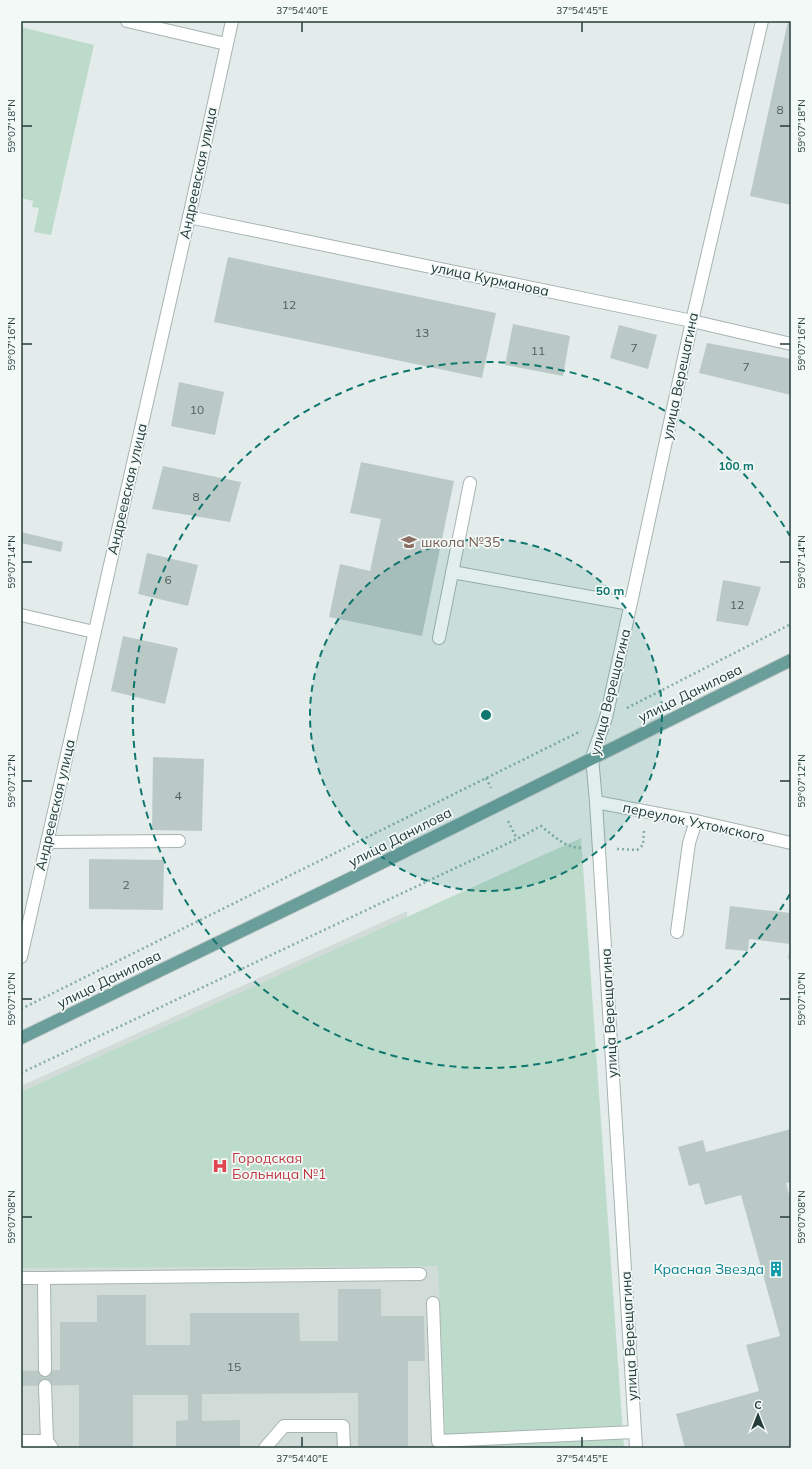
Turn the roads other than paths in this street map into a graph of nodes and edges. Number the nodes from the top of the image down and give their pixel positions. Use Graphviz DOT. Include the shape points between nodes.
graph roads {
  1 [pos="127,21"];
  2 [pos="232,21"];
  3 [pos="762,21"];
  4 [pos="162,25"];
  5 [pos="226,44"];
  6 [pos="189,217"];
  7 [pos="692,321"];
  8 [pos="791,344"];
  9 [pos="470,483"];
  10 [pos="452,572"];
  11 [pos="630,604"];
  12 [pos="21,615"];
  13 [pos="94,632"];
  14 [pos="439,638"];
  15 [pos="791,660"];
  16 [pos="592,757"];
  17 [pos="596,802"];
  18 [pos="696,821"];
  19 [pos="179,841"];
  20 [pos="47,842"];
  21 [pos="791,843"];
  22 [pos="677,932"];
  23 [pos="21,957"];
  24 [pos="21,1038"];
  25 [pos="420,1274"];
  26 [pos="21,1278"];
  27 [pos="44,1278"];
  28 [pos="433,1303"];
  29 [pos="45,1370"];
  30 [pos="45,1386"];
  31 [pos="635,1432"];
  32 [pos="21,1441"];
  33 [pos="438,1444"];
  34 [pos="49,1446"];
  35 [pos="265,1448"];
  36 [pos="344,1448"];
  37 [pos="636,1448"];
  1 -- 4 [label="street"];
  2 -- 5 [label="street, Андреевская улица"];
  3 -- 7 [label="street, улица Верещагина"];
  4 -- 5 [label="street"];
  5 -- 6 [label="street, Андреевская улица"];
  6 -- 7 [label="street, улица Курманова"];
  6 -- 13 [label="street, Андреевская улица"];
  7 -- 8 [label="street, улица Курманова"];
  7 -- 11 [label="street, улица Верещагина"];
  9 -- 10 [label="street"];
  10 -- 11 [label="street"];
  10 -- 14 [label="street"];
  11 -- 16 [label="street, улица Верещагина" via="606,718"];
  12 -- 13 [label="street"];
  13 -- 20 [label="street, Андреевская улица"];
  15 -- 16 [label="main road, улица Данилова"];
  16 -- 17 [label="street, улица Верещагина"];
  16 -- 24 [label="main road, улица Данилова" via="349,879"];
  17 -- 18 [label="street, переулок Ухтомского"];
  17 -- 31 [label="street, улица Верещагина"];
  18 -- 21 [label="street, переулок Ухтомского"];
  18 -- 22 [label="street" via="689,843"];
  19 -- 20 [label="street"];
  20 -- 23 [label="street, Андреевская улица"];
  25 -- 27 [label="street"];
  26 -- 27 [label="street"];
  27 -- 29 [label="street"];
  28 -- 33 [label="street"];
  30 -- 34 [label="street"];
  31 -- 33 [label="street"];
  31 -- 37 [label="street, улица Верещагина"];
  32 -- 34 [label="street"];
  35 -- 36 [label="street" via="284,1426 343,1426"];
}
